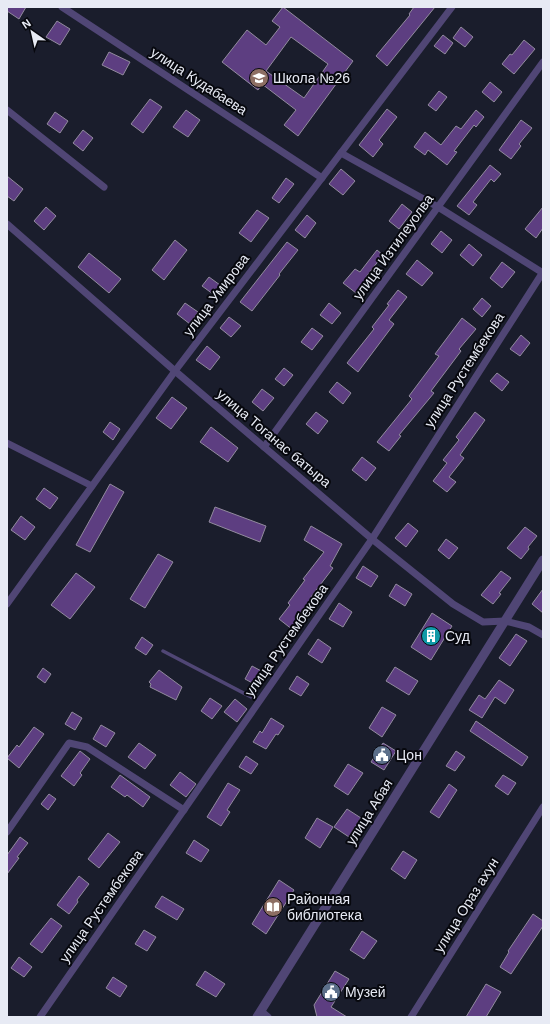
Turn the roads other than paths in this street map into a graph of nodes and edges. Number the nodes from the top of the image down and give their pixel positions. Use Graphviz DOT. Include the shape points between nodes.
graph roads {
  1 [pos="62,7"];
  2 [pos="452,7"];
  3 [pos="543,62"];
  4 [pos="7,110"];
  5 [pos="341,153"];
  6 [pos="322,178"];
  7 [pos="104,187"];
  8 [pos="438,207"];
  9 [pos="7,224"];
  10 [pos="543,272"];
  11 [pos="175,371"];
  12 [pos="7,443"];
  13 [pos="264,447"];
  14 [pos="92,486"];
  15 [pos="372,539"];
  16 [pos="543,560"];
  17 [pos="7,604"];
  18 [pos="505,621"];
  19 [pos="543,635"];
  20 [pos="163,651"];
  21 [pos="259,701"];
  22 [pos="543,807"];
  23 [pos="184,810"];
  24 [pos="7,832"];
  25 [pos="259,1014"];
  26 [pos="40,1017"];
  27 [pos="268,1017"];
  28 [pos="411,1017"];
  1 -- 6 [label="street, улица Кудабаева"];
  2 -- 5 [label="street, улица Умирова"];
  3 -- 8 [label="street, улица Изтилеуолва"];
  4 -- 7 [label="street"];
  5 -- 6 [label="street, улица Умирова"];
  5 -- 8 [label="street"];
  6 -- 11 [label="street, улица Умирова"];
  8 -- 10 [label="street"];
  8 -- 13 [label="street, улица Изтилеуолва"];
  9 -- 11 [label="street, улица Тоганас батыра"];
  10 -- 15 [label="street, улица Рустембекова"];
  11 -- 13 [label="street, улица Тоганас батыра"];
  11 -- 14 [label="street, улица Умирова"];
  12 -- 14 [label="street"];
  13 -- 15 [label="street, улица Тоганас батыра"];
  14 -- 17 [label="street, улица Умирова"];
  15 -- 18 [label="street, улица Тоганас батыра" via="453,604 483,622"];
  15 -- 21 [label="street, улица Рустембекова"];
  16 -- 18 [label="street, улица Абая"];
  18 -- 19 [label="street, улица Тоганас батыра" via="529,627"];
  18 -- 25 [label="street, улица Абая"];
  20 -- 21 [label="lane"];
  21 -- 23 [label="street, улица Рустембекова"];
  22 -- 28 [label="street, улица Ораз ахун"];
  23 -- 24 [label="street" via="87,747 69,743"];
  23 -- 26 [label="street, улица Рустембекова"];
  25 -- 27 [label="street"];
}
